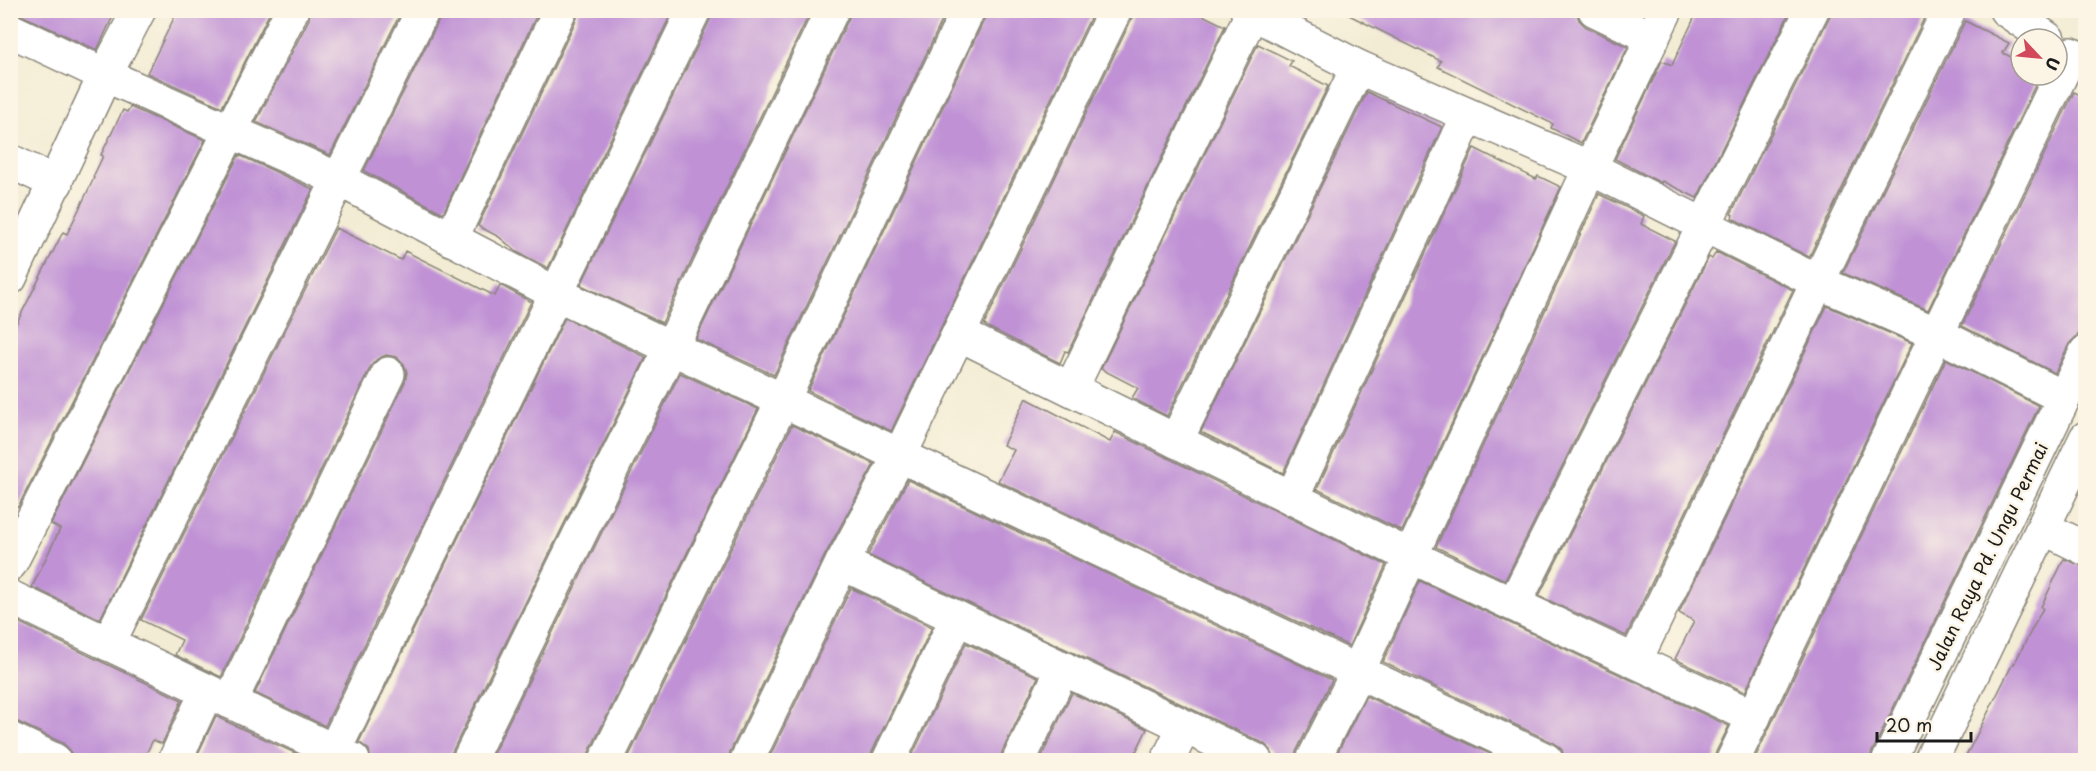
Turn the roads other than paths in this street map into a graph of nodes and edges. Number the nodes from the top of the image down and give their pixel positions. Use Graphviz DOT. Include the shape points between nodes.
graph roads {
  1 [pos="139,10"];
  2 [pos="292,10"];
  3 [pos="423,10"];
  4 [pos="560,10"];
  5 [pos="694,10"];
  6 [pos="832,10"];
  7 [pos="968,10"];
  8 [pos="1115,10"];
  9 [pos="1594,10"];
  10 [pos="1812,10"];
  11 [pos="1949,10"];
  12 [pos="2006,10"];
  13 [pos="1249,12"];
  14 [pos="1660,24"];
  15 [pos="2030,27"];
  16 [pos="10,30"];
  17 [pos="1358,67"];
  18 [pos="105,75"];
  19 [pos="2049,87"];
  20 [pos="1468,116"];
  21 [pos="231,131"];
  22 [pos="10,161"];
  23 [pos="1590,168"];
  24 [pos="340,180"];
  25 [pos="56,183"];
  26 [pos="1705,224"];
  27 [pos="451,238"];
  28 [pos="10,278"];
  29 [pos="1818,282"];
  30 [pos="555,293"];
  31 [pos="959,334"];
  32 [pos="1937,334"];
  33 [pos="671,348"];
  34 [pos="2085,352"];
  35 [pos="388,374"];
  36 [pos="1071,389"];
  37 [pos="2064,398"];
  38 [pos="783,400"];
  39 [pos="2085,438"];
  40 [pos="1176,441"];
  41 [pos="900,454"];
  42 [pos="1292,498"];
  43 [pos="2044,528"];
  44 [pos="2085,549"];
  45 [pos="1410,556"];
  46 [pos="842,563"];
  47 [pos="10,564"];
  48 [pos="10,597"];
  49 [pos="1514,604"];
  50 [pos="957,618"];
  51 [pos="108,644"];
  52 [pos="1635,661"];
  53 [pos="1064,668"];
  54 [pos="1358,672"];
  55 [pos="219,697"];
  56 [pos="1754,717"];
  57 [pos="1185,727"];
  58 [pos="10,739"];
  59 [pos="332,755"];
  60 [pos="54,760"];
  61 [pos="175,760"];
  62 [pos="469,760"];
  63 [pos="606,760"];
  64 [pos="747,760"];
  65 [pos="889,760"];
  66 [pos="1019,760"];
  67 [pos="1168,760"];
  68 [pos="1255,760"];
  69 [pos="1313,760"];
  70 [pos="1546,760"];
  71 [pos="1733,760"];
  72 [pos="1889,760"];
  73 [pos="1931,760"];
  1 -- 18 [label="street"];
  2 -- 21 [label="street"];
  3 -- 24 [label="street"];
  4 -- 27 [label="street"];
  5 -- 30 [label="street"];
  6 -- 33 [label="street"];
  7 -- 38 [label="street"];
  8 -- 31 [label="street"];
  9 -- 14 [label="street"];
  10 -- 26 [label="street"];
  11 -- 29 [label="street"];
  12 -- 15 [label="street"];
  13 -- 17 [label="street"];
  13 -- 36 [label="street"];
  14 -- 23 [label="street"];
  16 -- 18 [label="street"];
  17 -- 20 [label="street"];
  17 -- 40 [label="street"];
  18 -- 21 [label="street"];
  18 -- 25 [label="street"];
  19 -- 32 [label="street"];
  20 -- 23 [label="street"];
  20 -- 42 [label="street"];
  21 -- 24 [label="street"];
  21 -- 47 [label="street"];
  22 -- 25 [label="street"];
  23 -- 26 [label="street"];
  23 -- 45 [label="street"];
  24 -- 27 [label="street"];
  24 -- 51 [label="street"];
  25 -- 28 [label="street"];
  26 -- 29 [label="street"];
  26 -- 49 [label="street"];
  27 -- 30 [label="street"];
  29 -- 32 [label="street"];
  29 -- 52 [label="street"];
  30 -- 33 [label="street"];
  30 -- 59 [label="street"];
  31 -- 36 [label="street"];
  31 -- 41 [label="street"];
  32 -- 37 [label="street"];
  32 -- 56 [label="street"];
  33 -- 38 [label="street"];
  33 -- 62 [label="street"];
  34 -- 37 [label="street, Jalan Raya Pd. Ungu Permai"];
  35 -- 55 [label="street"];
  36 -- 40 [label="street"];
  37 -- 72 [label="street, Jalan Raya Pd. Ungu Permai"];
  38 -- 41 [label="street"];
  38 -- 63 [label="street"];
  39 -- 43 [label="street, Jalan Raya Pd. Ungu Permai"];
  40 -- 42 [label="street"];
  41 -- 46 [label="street"];
  41 -- 54 [label="street"];
  42 -- 45 [label="street"];
  43 -- 44 [label="street"];
  43 -- 73 [label="street, Jalan Raya Pd. Ungu Permai"];
  45 -- 49 [label="street"];
  45 -- 54 [label="street"];
  46 -- 50 [label="street"];
  46 -- 64 [label="street"];
  48 -- 51 [label="street"];
  49 -- 52 [label="street"];
  50 -- 53 [label="street"];
  50 -- 65 [label="street"];
  51 -- 55 [label="street"];
  52 -- 56 [label="street"];
  53 -- 57 [label="street"];
  53 -- 66 [label="street"];
  54 -- 69 [label="street"];
  54 -- 70 [label="street"];
  55 -- 59 [label="street"];
  55 -- 61 [label="street"];
  56 -- 71 [label="street"];
  57 -- 67 [label="street"];
  57 -- 68 [label="street"];
  58 -- 60 [label="street"];
}
